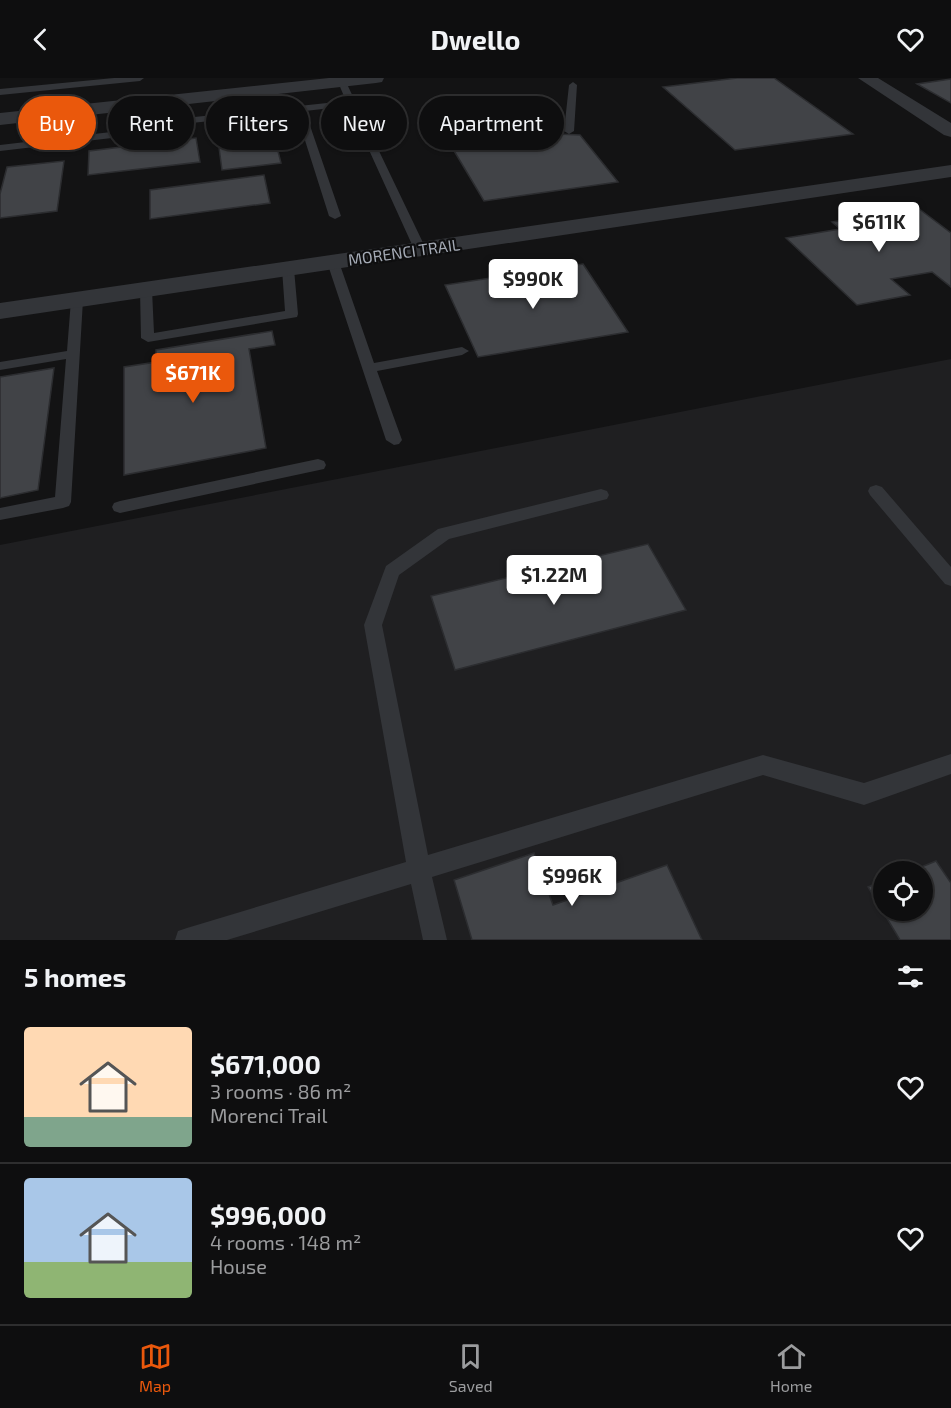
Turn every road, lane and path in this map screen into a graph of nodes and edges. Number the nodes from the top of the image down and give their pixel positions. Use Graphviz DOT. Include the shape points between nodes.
graph roads {
  1 [pos="140,78"];
  2 [pos="376,78"];
  3 [pos="866,78"];
  4 [pos="342,82"];
  5 [pos="281,83"];
  6 [pos="573,85"];
  7 [pos="0,92"];
  8 [pos="349,96"];
  9 [pos="194,97"];
  10 [pos="108,106"];
  11 [pos="0,118"];
  12 [pos="569,131"];
  13 [pos="951,131"];
  14 [pos="108,135"];
  15 [pos="309,137"];
  16 [pos="0,148"];
  17 [pos="374,150"];
  18 [pos="951,171"];
  19 [pos="335,216"];
  20 [pos="420,249"];
  21 [pos="333,262"];
  22 [pos="288,269"];
  23 [pos="146,290"];
  24 [pos="77,300"];
  25 [pos="0,311"];
  26 [pos="462,351"];
  27 [pos="74,354"];
  28 [pos="0,366"];
  29 [pos="369,368"];
  30 [pos="394,440"];
  31 [pos="318,465"];
  32 [pos="876,491"];
  33 [pos="601,495"];
  34 [pos="120,507"];
  35 [pos="0,514"];
  36 [pos="951,579"];
  37 [pos="951,764"];
  38 [pos="419,870"];
  39 [pos="187,940"];
  40 [pos="435,940"];
  1 -- 7 [label="lane"];
  2 -- 4 [label="street"];
  3 -- 13 [label="street"];
  4 -- 5 [label="street"];
  4 -- 8 [label="lane"];
  5 -- 9 [label="street"];
  6 -- 12 [label="lane"];
  10 -- 11 [label="street"];
  14 -- 16 [label="lane"];
  15 -- 19 [label="lane"];
  17 -- 20 [label="lane"];
  18 -- 20 [label="street, MORENCI TRAIL"];
  20 -- 21 [label="street, MORENCI TRAIL"];
  21 -- 22 [label="street, MORENCI TRAIL"];
  21 -- 29 [label="lane"];
  22 -- 23 [label="street, MORENCI TRAIL"];
  22 -- 23 [label="lane" via="292,314 148,338"];
  23 -- 24 [label="street, MORENCI TRAIL"];
  24 -- 25 [label="street, MORENCI TRAIL"];
  24 -- 27 [label="lane"];
  26 -- 29 [label="lane"];
  27 -- 28 [label="lane"];
  27 -- 35 [label="lane" via="63,502"];
  29 -- 30 [label="lane"];
  31 -- 34 [label="lane"];
  32 -- 36 [label="lane"];
  33 -- 38 [label="lane" via="444,534 392,571 373,625"];
  37 -- 38 [label="lane" via="864,794 763,765"];
  38 -- 39 [label="lane"];
  38 -- 40 [label="lane"];
}
